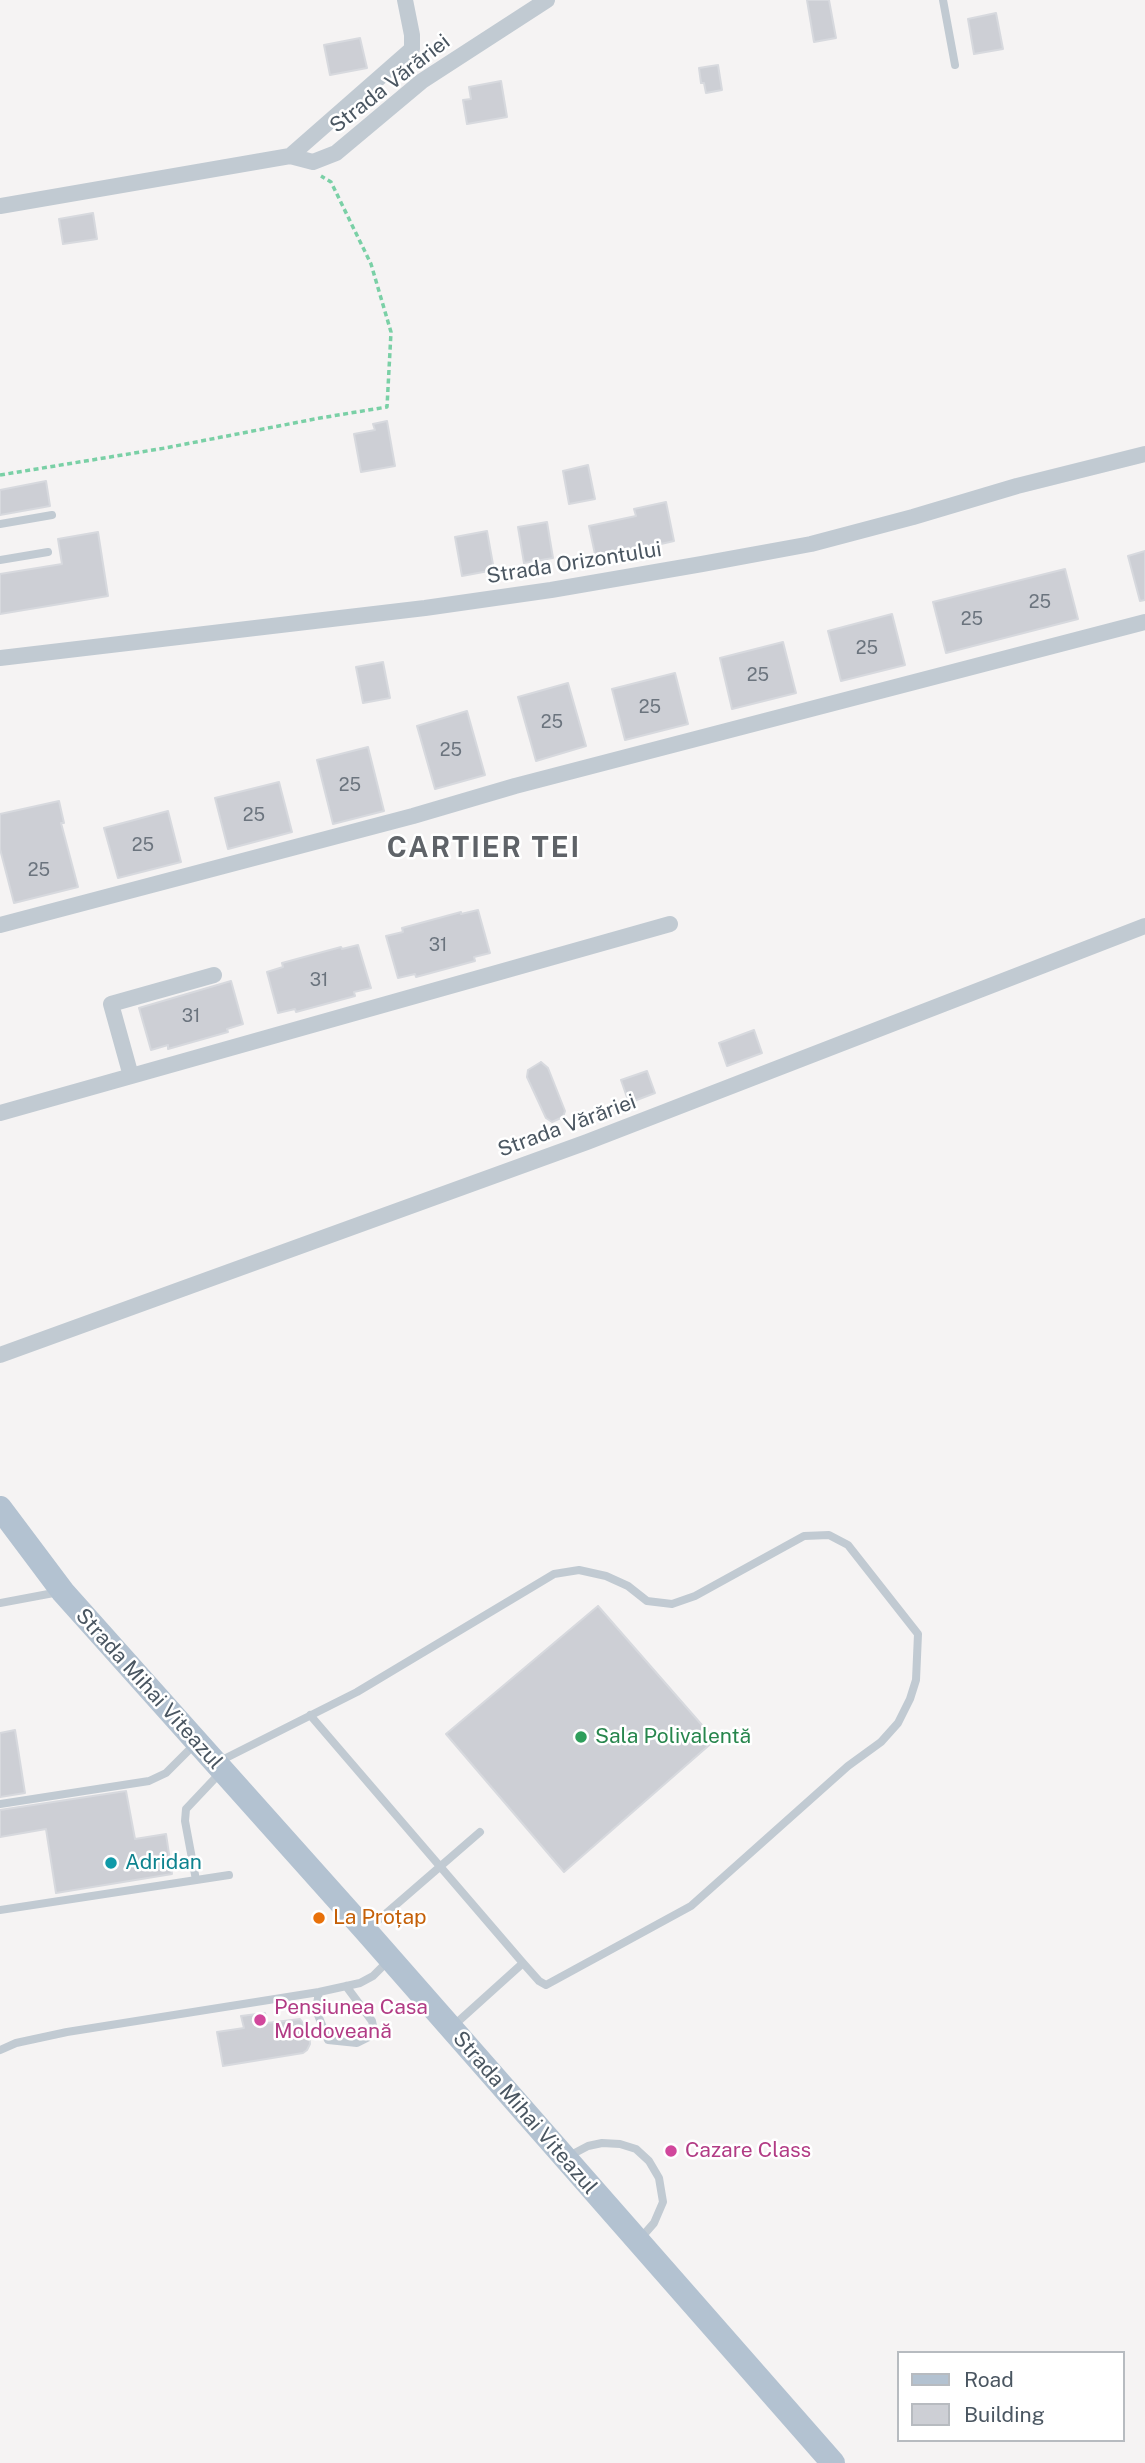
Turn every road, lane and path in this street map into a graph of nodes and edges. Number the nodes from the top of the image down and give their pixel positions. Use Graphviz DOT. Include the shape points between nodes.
graph roads {
  1 [pos="405,0"];
  2 [pos="547,0"];
  3 [pos="943,0"];
  4 [pos="955,65"];
  5 [pos="290,156"];
  6 [pos="320,175"];
  7 [pos="0,206"];
  8 [pos="1145,454"];
  9 [pos="0,475"];
  10 [pos="52,514"];
  11 [pos="0,524"];
  12 [pos="48,552"];
  13 [pos="0,560"];
  14 [pos="1145,622"];
  15 [pos="0,658"];
  16 [pos="670,924"];
  17 [pos="0,925"];
  18 [pos="1145,926"];
  19 [pos="214,975"];
  20 [pos="131,1076"];
  21 [pos="0,1112"];
  22 [pos="0,1355"];
  23 [pos="0,1512"];
  24 [pos="63,1592"];
  25 [pos="0,1603"];
  26 [pos="310,1715"];
  27 [pos="197,1743"];
  28 [pos="219,1767"];
  29 [pos="0,1804"];
  30 [pos="480,1832"];
  31 [pos="441,1866"];
  32 [pos="229,1875"];
  33 [pos="196,1881"];
  34 [pos="0,1910"];
  35 [pos="366,1931"];
  36 [pos="390,1959"];
  37 [pos="523,1964"];
  38 [pos="346,1986"];
  39 [pos="319,1992"];
  40 [pos="450,2028"];
  41 [pos="0,2050"];
  42 [pos="565,2158"];
  43 [pos="638,2241"];
  44 [pos="833,2463"];
  1 -- 5 [label="street" via="412,49"];
  2 -- 5 [label="street, Strada Vărăriei" via="422,81 336,153 313,162"];
  3 -- 4 [label="lane"];
  5 -- 7 [label="street, Strada Vărăriei"];
  6 -- 9 [label="path" via="331,182 371,264 391,332 387,407"];
  8 -- 15 [label="street, Strada Orizontului" via="811,544 702,564 425,608"];
  10 -- 11 [label="lane"];
  12 -- 13 [label="lane"];
  14 -- 17 [label="street"];
  16 -- 20 [label="street"];
  18 -- 22 [label="street, Strada Vărăriei" via="587,1142"];
  19 -- 20 [label="street" via="111,1004"];
  20 -- 21 [label="street"];
  23 -- 24 [label="main road, Strada Mihai Viteazul"];
  24 -- 25 [label="lane"];
  24 -- 27 [label="main road, Strada Mihai Viteazul"];
  26 -- 28 [label="lane"];
  26 -- 31 [label="lane"];
  26 -- 37 [label="lane" via="357,1692 554,1574 579,1570 606,1576 647,1601 672,1604 695,1597 804,1536 829,1535 848,1545 918,1634 916,1680 898,1723 691,1906 546,1985"];
  27 -- 28 [label="main road, Strada Mihai Viteazul"];
  27 -- 29 [label="lane" via="166,1773 149,1781"];
  28 -- 33 [label="lane" via="187,1809"];
  28 -- 35 [label="main road, Strada Mihai Viteazul"];
  30 -- 31 [label="lane"];
  31 -- 35 [label="lane"];
  31 -- 37 [label="lane"];
  32 -- 33 [label="lane"];
  33 -- 34 [label="lane"];
  35 -- 36 [label="main road, Strada Mihai Viteazul"];
  36 -- 38 [label="lane" via="373,1976"];
  36 -- 40 [label="main road, Strada Mihai Viteazul"];
  37 -- 40 [label="lane"];
  38 -- 39 [label="lane"];
  38 -- 39 [label="lane" via="374,2030 357,2043 328,2040 316,2010"];
  39 -- 41 [label="lane" via="67,2032"];
  40 -- 42 [label="main road, Strada Mihai Viteazul"];
  42 -- 43 [label="main road, Strada Mihai Viteazul"];
  42 -- 43 [label="lane" via="602,2143 636,2149 649,2161 659,2178 663,2202 654,2223"];
  43 -- 44 [label="main road, Strada Mihai Viteazul"];
}
